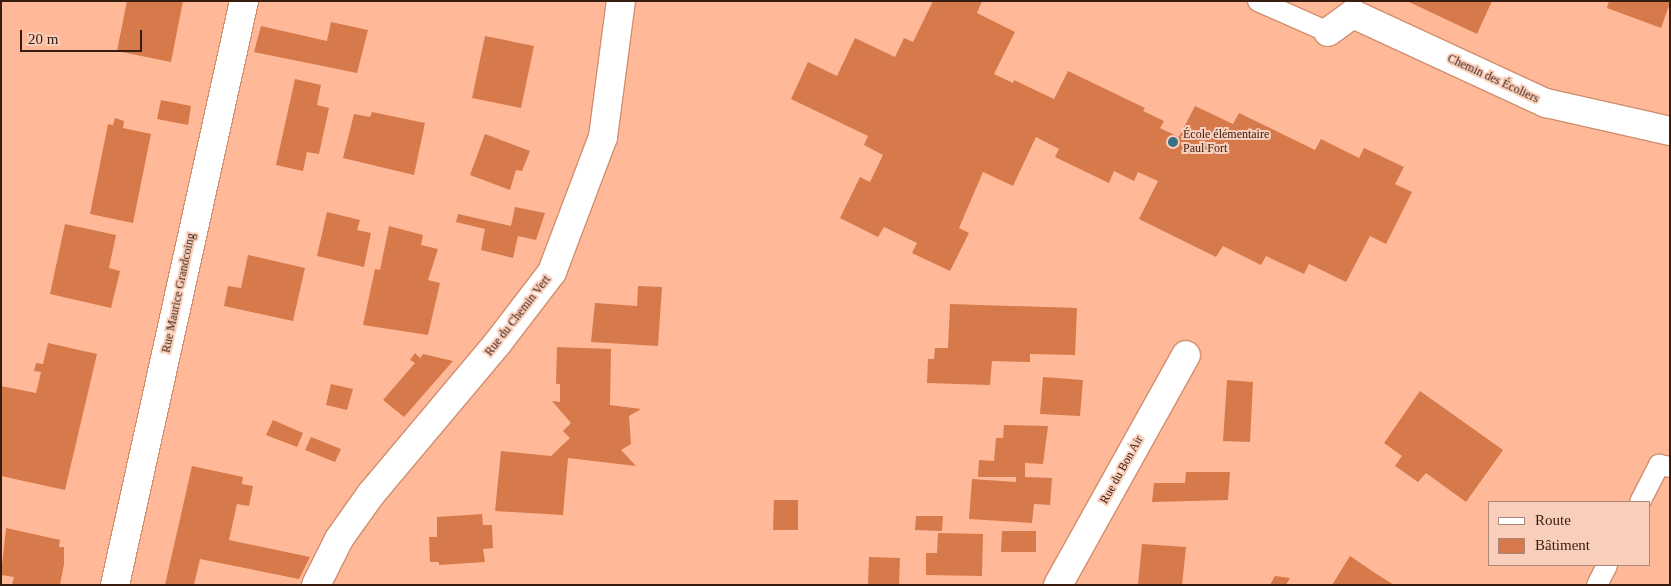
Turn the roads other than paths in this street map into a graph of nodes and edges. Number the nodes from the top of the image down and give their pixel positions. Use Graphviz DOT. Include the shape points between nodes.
graph roads {
  1 [pos="244,1"];
  2 [pos="622,1"];
  3 [pos="1258,1"];
  4 [pos="1328,32"];
  5 [pos="1670,131"];
  6 [pos="1186,355"];
  7 [pos="1670,467"];
  8 [pos="1641,501"];
  9 [pos="1607,566"];
  10 [pos="115,585"];
  11 [pos="316,585"];
  12 [pos="1058,585"];
  13 [pos="1597,585"];
  1 -- 10 [label="street, Rue Maurice Grandcoing"];
  2 -- 11 [label="street, Rue du Chemin Vert" via="603,138 552,272 497,344 371,494 339,539"];
  3 -- 4 [label="lane"];
  4 -- 5 [label="street, Chemin des Écoliers" via="1353,14 1546,104"];
  6 -- 12 [label="street, Rue du Bon Air"];
  7 -- 8 [label="lane" via="1659,466"];
  9 -- 13 [label="lane"];
}
